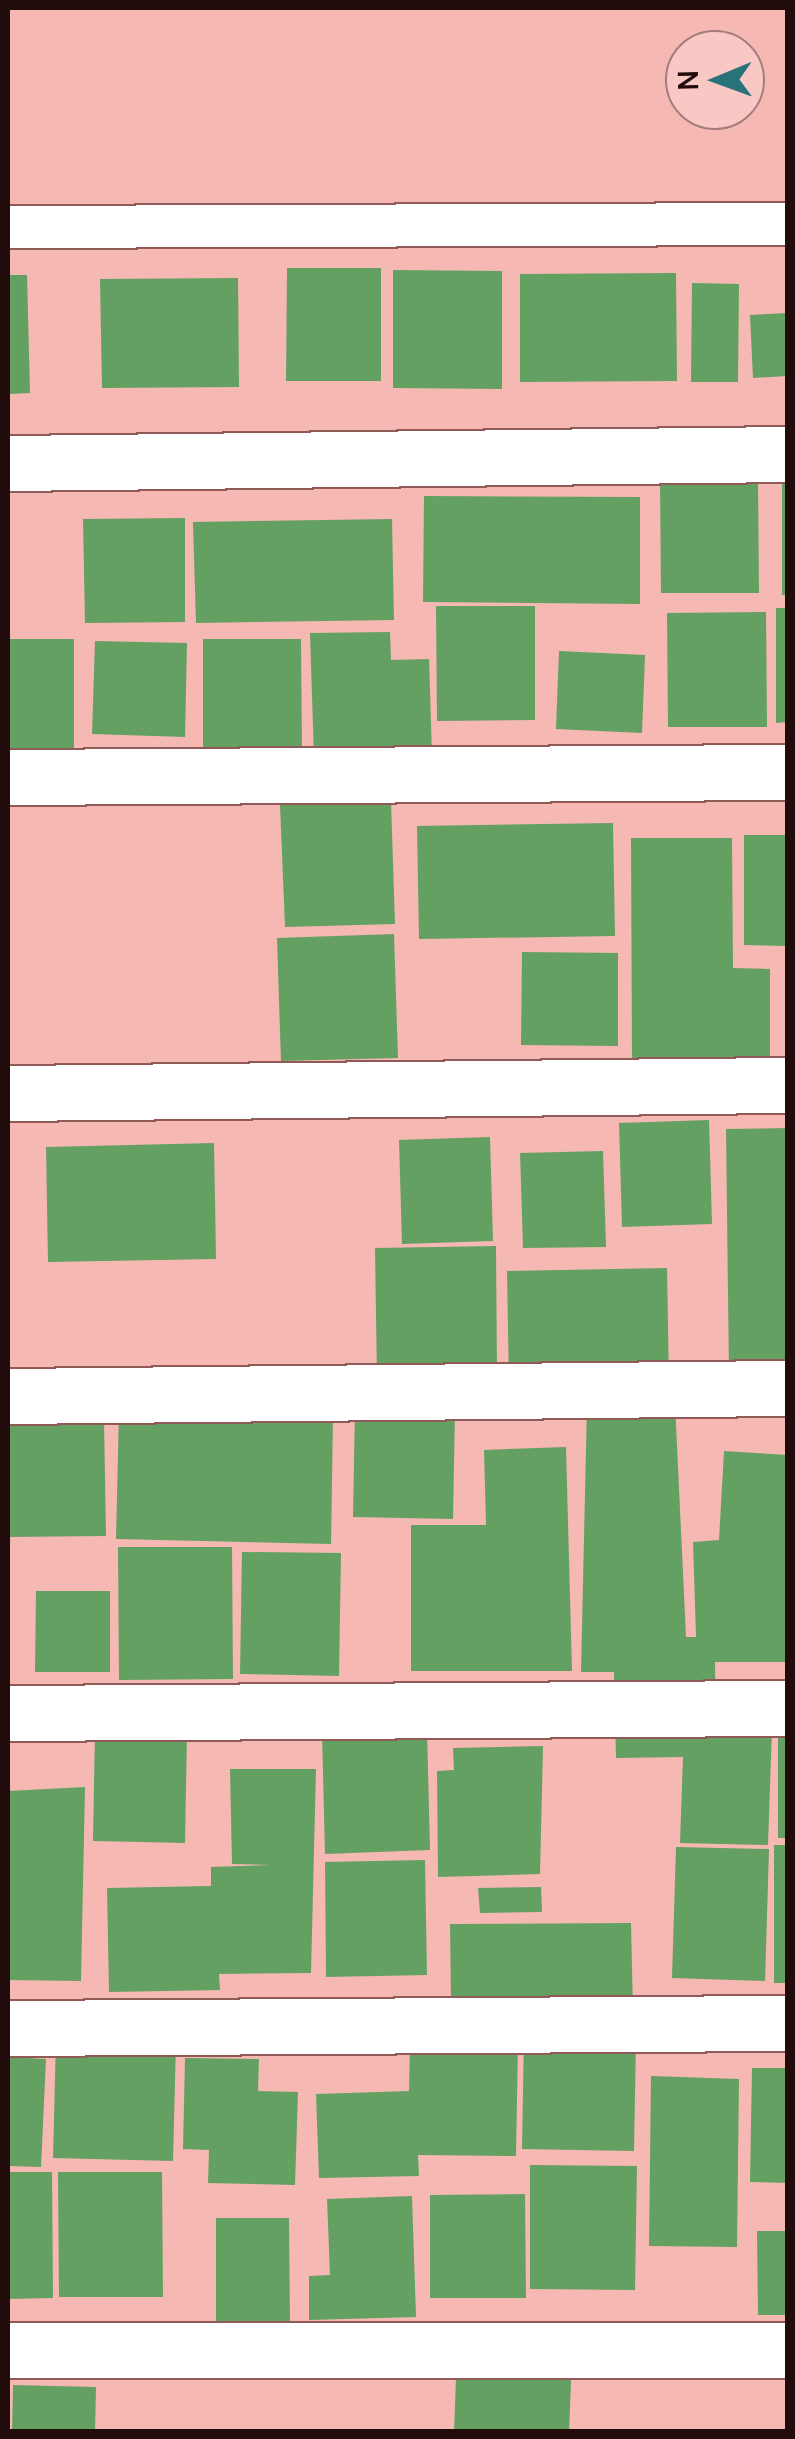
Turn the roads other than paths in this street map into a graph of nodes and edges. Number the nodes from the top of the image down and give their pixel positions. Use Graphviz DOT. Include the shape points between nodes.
graph roads {
  1 [pos="788,224"];
  2 [pos="8,227"];
  3 [pos="788,454"];
  4 [pos="8,462"];
  5 [pos="788,772"];
  6 [pos="8,777"];
  7 [pos="788,1085"];
  8 [pos="8,1093"];
  9 [pos="788,1388"];
  10 [pos="8,1396"];
  11 [pos="788,1708"];
  12 [pos="8,1713"];
  13 [pos="788,2023"];
  14 [pos="8,2028"];
  15 [pos="8,2350"];
  16 [pos="788,2350"];
  1 -- 2 [label="lane"];
  3 -- 4 [label="street"];
  5 -- 6 [label="street"];
  7 -- 8 [label="street"];
  9 -- 10 [label="street"];
  11 -- 12 [label="street"];
  13 -- 14 [label="street"];
  15 -- 16 [label="street"];
}
